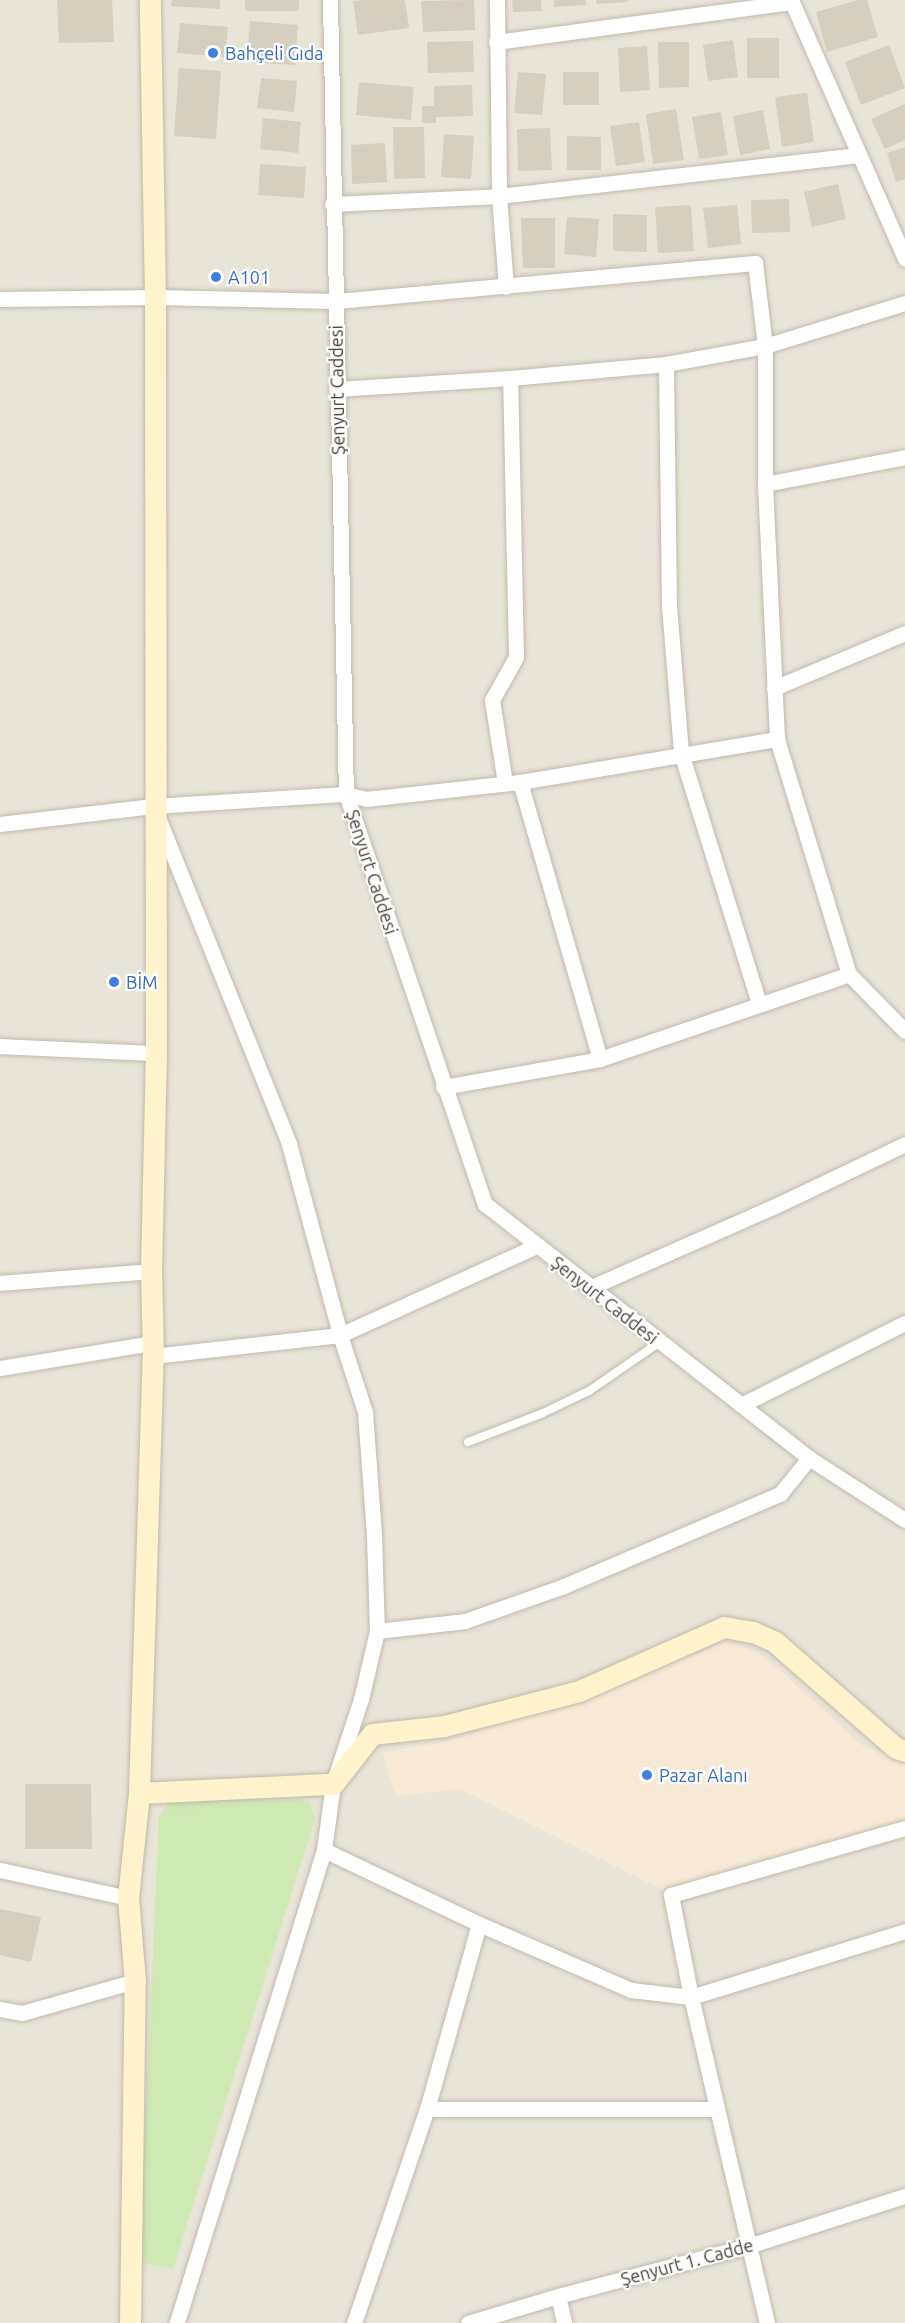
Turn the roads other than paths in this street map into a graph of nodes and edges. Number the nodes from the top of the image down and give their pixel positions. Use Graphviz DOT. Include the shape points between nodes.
graph roads {
  1 [pos="150,0"];
  2 [pos="330,0"];
  3 [pos="497,0"];
  4 [pos="791,1"];
  5 [pos="496,42"];
  6 [pos="859,155"];
  7 [pos="499,196"];
  8 [pos="332,204"];
  9 [pos="905,259"];
  10 [pos="506,287"];
  11 [pos="155,297"];
  12 [pos="0,299"];
  13 [pos="336,301"];
  14 [pos="905,303"];
  15 [pos="765,346"];
  16 [pos="666,364"];
  17 [pos="510,378"];
  18 [pos="336,389"];
  19 [pos="905,457"];
  20 [pos="765,484"];
  21 [pos="905,633"];
  22 [pos="774,688"];
  23 [pos="777,739"];
  24 [pos="681,753"];
  25 [pos="512,782"];
  26 [pos="346,794"];
  27 [pos="153,806"];
  28 [pos="0,824"];
  29 [pos="849,974"];
  30 [pos="759,1004"];
  31 [pos="905,1031"];
  32 [pos="0,1046"];
  33 [pos="156,1053"];
  34 [pos="600,1059"];
  35 [pos="443,1087"];
  36 [pos="905,1144"];
  37 [pos="536,1246"];
  38 [pos="151,1271"];
  39 [pos="0,1283"];
  40 [pos="589,1288"];
  41 [pos="905,1323"];
  42 [pos="340,1335"];
  43 [pos="660,1342"];
  44 [pos="153,1349"];
  45 [pos="0,1368"];
  46 [pos="741,1405"];
  47 [pos="468,1442"];
  48 [pos="808,1458"];
  49 [pos="902,1514"];
  50 [pos="377,1630"];
  51 [pos="905,1751"];
  52 [pos="333,1784"];
  53 [pos="139,1793"];
  54 [pos="905,1828"];
  55 [pos="324,1850"];
  56 [pos="0,1870"];
  57 [pos="128,1898"];
  58 [pos="479,1924"];
  59 [pos="905,1931"];
  60 [pos="135,1982"];
  61 [pos="692,1997"];
  62 [pos="0,2009"];
  63 [pos="427,2109"];
  64 [pos="717,2109"];
  65 [pos="905,2196"];
  66 [pos="750,2245"];
  67 [pos="558,2296"];
  68 [pos="130,2323"];
  69 [pos="177,2323"];
  70 [pos="354,2323"];
  71 [pos="468,2323"];
  72 [pos="564,2323"];
  73 [pos="767,2323"];
  1 -- 11 [label="street"];
  2 -- 8 [label="street, Şenyurt Caddesi"];
  3 -- 5 [label="street"];
  4 -- 5 [label="street"];
  4 -- 6 [label="street"];
  5 -- 7 [label="street"];
  6 -- 7 [label="street"];
  6 -- 9 [label="street"];
  7 -- 8 [label="street"];
  7 -- 10 [label="street"];
  8 -- 13 [label="street, Şenyurt Caddesi"];
  10 -- 13 [label="street"];
  10 -- 15 [label="street" via="755,263"];
  11 -- 12 [label="street"];
  11 -- 13 [label="street"];
  11 -- 27 [label="street"];
  13 -- 18 [label="street, Şenyurt Caddesi"];
  14 -- 15 [label="street"];
  15 -- 16 [label="street"];
  15 -- 20 [label="street"];
  16 -- 17 [label="street"];
  16 -- 24 [label="street" via="669,606"];
  17 -- 18 [label="street"];
  17 -- 25 [label="street" via="516,657 492,700"];
  18 -- 26 [label="street, Şenyurt Caddesi"];
  19 -- 20 [label="street"];
  20 -- 22 [label="street"];
  21 -- 22 [label="street"];
  22 -- 23 [label="street"];
  23 -- 24 [label="street"];
  23 -- 29 [label="street"];
  24 -- 25 [label="street"];
  24 -- 30 [label="street"];
  25 -- 26 [label="street" via="366,799"];
  25 -- 34 [label="street"];
  26 -- 27 [label="street"];
  26 -- 35 [label="street, Şenyurt Caddesi"];
  27 -- 28 [label="street"];
  27 -- 33 [label="street"];
  27 -- 42 [label="street" via="288,1144"];
  29 -- 30 [label="street"];
  29 -- 31 [label="street"];
  30 -- 34 [label="street"];
  32 -- 33 [label="street"];
  33 -- 38 [label="street"];
  34 -- 35 [label="street"];
  35 -- 37 [label="street, Şenyurt Caddesi" via="485,1204"];
  36 -- 40 [label="street"];
  37 -- 40 [label="street, Şenyurt Caddesi"];
  37 -- 42 [label="street"];
  38 -- 39 [label="street"];
  38 -- 44 [label="street"];
  40 -- 43 [label="street, Şenyurt Caddesi"];
  41 -- 46 [label="street"];
  42 -- 44 [label="street"];
  42 -- 50 [label="street" via="365,1412"];
  43 -- 46 [label="street, Şenyurt Caddesi"];
  43 -- 47 [label="lane" via="581,1395"];
  44 -- 45 [label="street"];
  44 -- 53 [label="street"];
  46 -- 48 [label="street, Şenyurt Caddesi"];
  48 -- 49 [label="street, Şenyurt Caddesi"];
  48 -- 50 [label="street" via="780,1494 564,1586 465,1621"];
  50 -- 52 [label="street" via="361,1699"];
  51 -- 52 [label="street" via="896,1748 775,1642 753,1632 724,1627 579,1691 444,1726 372,1734"];
  52 -- 53 [label="street"];
  52 -- 55 [label="street"];
  53 -- 57 [label="street"];
  54 -- 61 [label="street" via="671,1895"];
  55 -- 58 [label="street"];
  55 -- 69 [label="street"];
  56 -- 57 [label="street"];
  57 -- 60 [label="street"];
  58 -- 61 [label="street" via="631,1990"];
  58 -- 63 [label="street"];
  59 -- 61 [label="street"];
  60 -- 62 [label="street" via="22,2013"];
  60 -- 68 [label="street"];
  61 -- 64 [label="street"];
  63 -- 64 [label="street"];
  63 -- 70 [label="street"];
  64 -- 66 [label="street"];
  65 -- 66 [label="street, Şenyurt 1. Cadde"];
  66 -- 67 [label="street, Şenyurt 1. Cadde"];
  66 -- 73 [label="street"];
  67 -- 71 [label="street, Şenyurt 1. Cadde"];
  67 -- 72 [label="street"];
}
